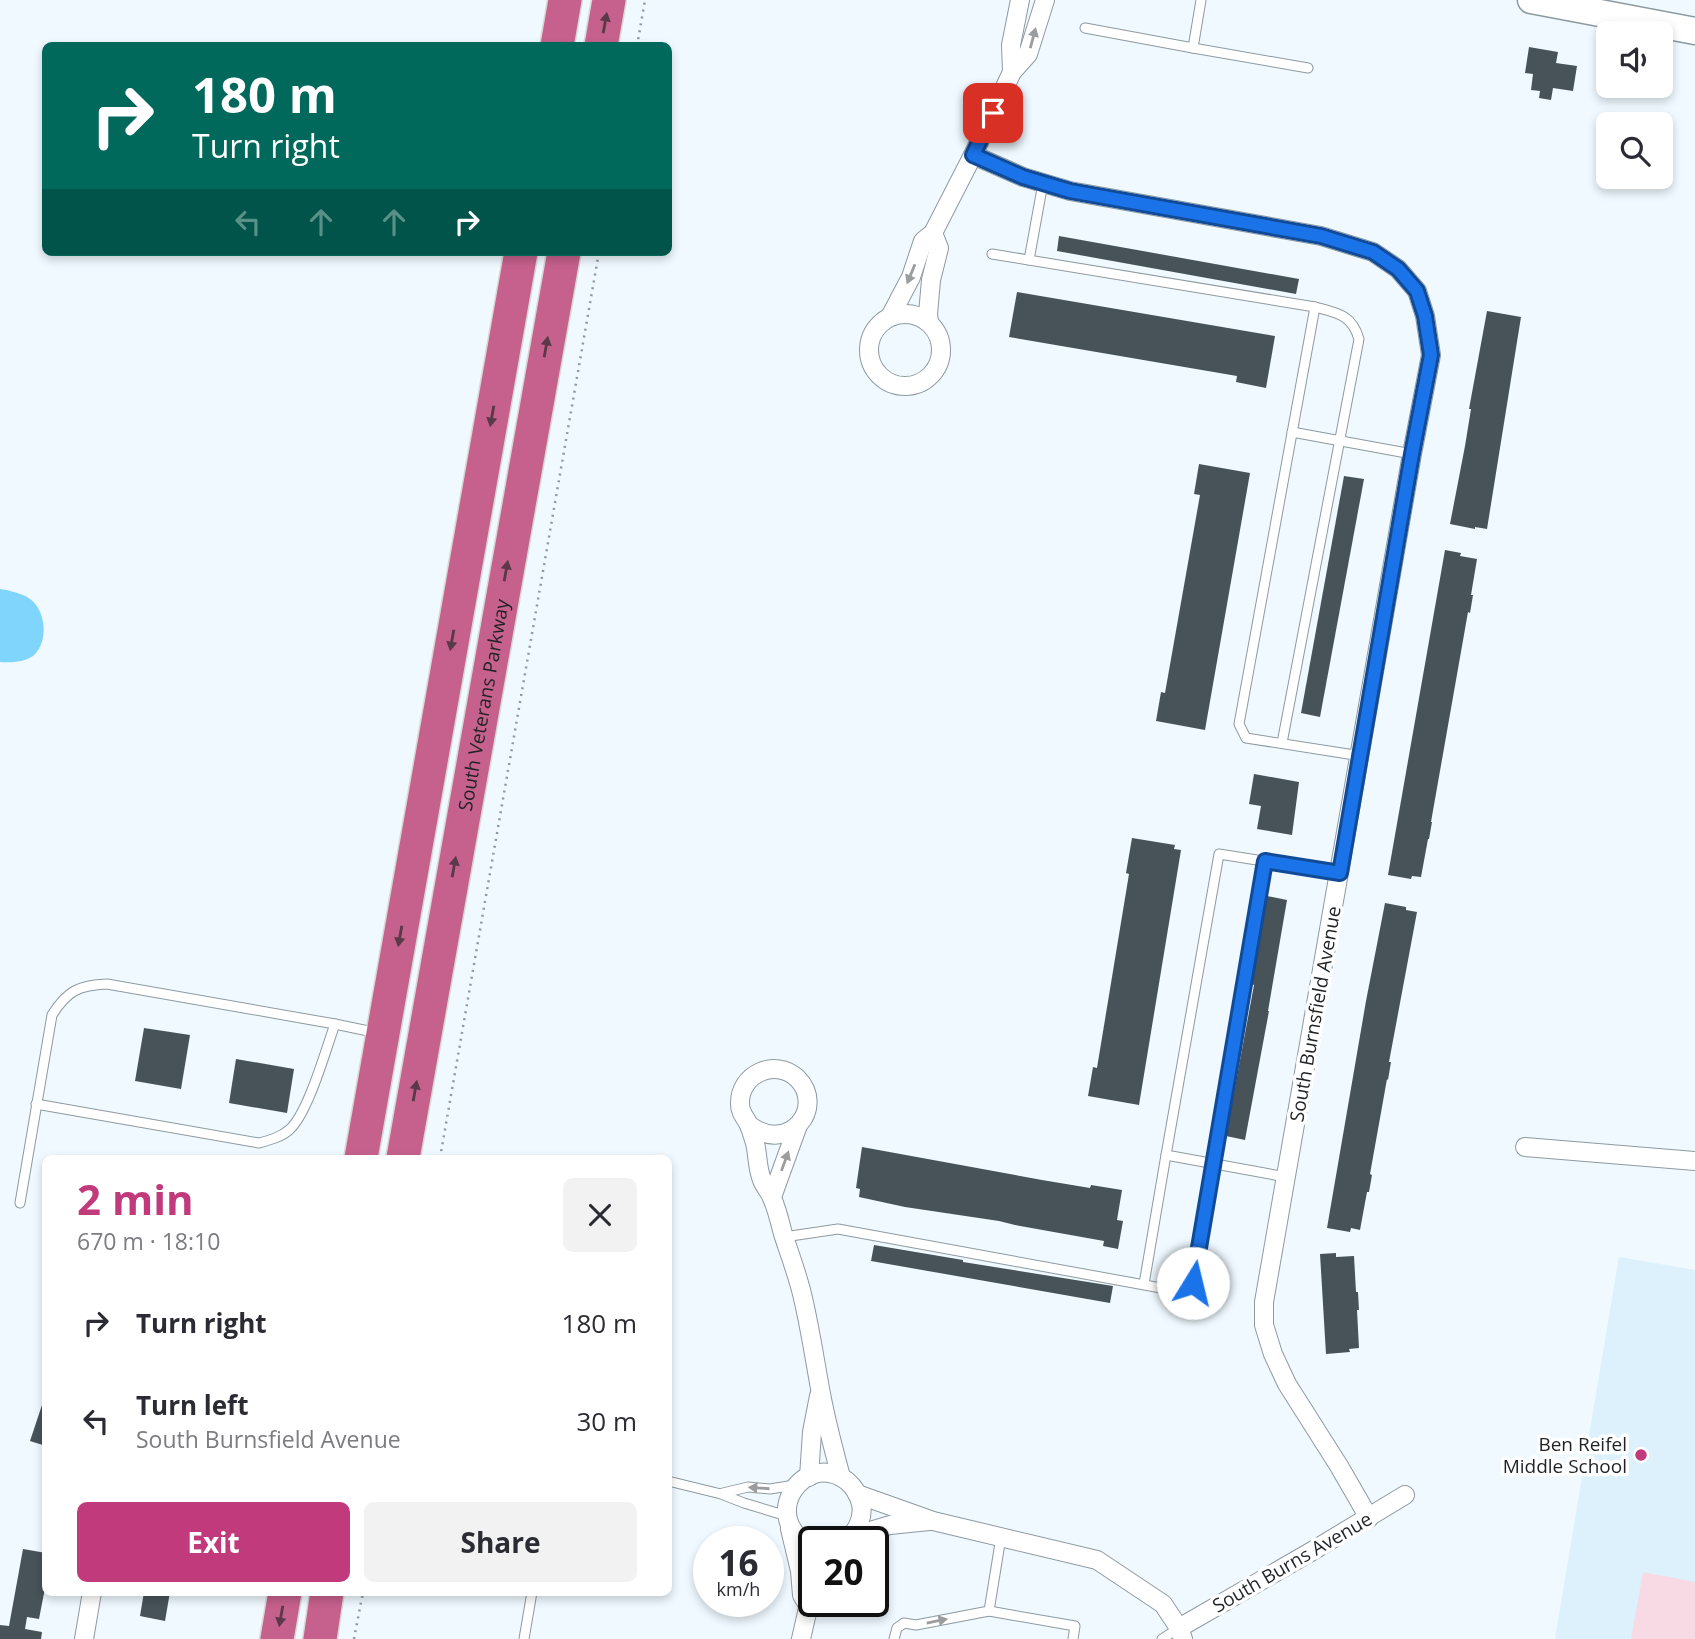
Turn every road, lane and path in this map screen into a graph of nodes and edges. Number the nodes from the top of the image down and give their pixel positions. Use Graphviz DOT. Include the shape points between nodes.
graph roads {
  1 [pos="565,0"];
  2 [pos="609,0"];
  3 [pos="645,0"];
  4 [pos="1020,0"];
  5 [pos="1045,0"];
  6 [pos="1201,0"];
  7 [pos="1531,0"];
  8 [pos="1085,28"];
  9 [pos="1695,31"];
  10 [pos="558,42"];
  11 [pos="602,42"];
  12 [pos="638,42"];
  13 [pos="1192,48"];
  14 [pos="1308,68"];
  15 [pos="1013,72"];
  16 [pos="973,155"];
  17 [pos="1043,183"];
  18 [pos="933,233"];
  19 [pos="992,254"];
  20 [pos="520,256"];
  21 [pos="563,256"];
  22 [pos="598,256"];
  23 [pos="1029,260"];
  24 [pos="1315,307"];
  25 [pos="890,317"];
  26 [pos="929,322"];
  27 [pos="1292,432"];
  28 [pos="1341,440"];
  29 [pos="1412,454"];
  30 [pos="1282,743"];
  31 [pos="1361,756"];
  32 [pos="1265,861"];
  33 [pos="1340,873"];
  34 [pos="335,1024"];
  35 [pos="383,1034"];
  36 [pos="36,1104"];
  37 [pos="749,1125"];
  38 [pos="798,1125"];
  39 [pos="1525,1147"];
  40 [pos="363,1155"];
  41 [pos="404,1155"];
  42 [pos="441,1155"];
  43 [pos="1166,1155"];
  44 [pos="1695,1161"];
  45 [pos="1212,1164"];
  46 [pos="1286,1177"];
  47 [pos="772,1197"];
  48 [pos="20,1203"];
  49 [pos="785,1237"];
  50 [pos="1144,1284"];
  51 [pos="820,1389"];
  52 [pos="841,1477"];
  53 [pos="803,1481"];
  54 [pos="672,1482"];
  55 [pos="721,1494"];
  56 [pos="857,1494"];
  57 [pos="1405,1495"];
  58 [pos="1369,1518"];
  59 [pos="788,1520"];
  60 [pos="933,1521"];
  61 [pos="859,1526"];
  62 [pos="887,1526"];
  63 [pos="1001,1537"];
  64 [pos="798,1538"];
  65 [pos="798,1562"];
  66 [pos="91,1596"];
  67 [pos="284,1596"];
  68 [pos="326,1596"];
  69 [pos="362,1596"];
  70 [pos="530,1596"];
  71 [pos="989,1611"];
  72 [pos="807,1617"];
  73 [pos="1181,1634"];
  74 [pos="84,1639"];
  75 [pos="277,1639"];
  76 [pos="320,1639"];
  77 [pos="354,1639"];
  78 [pos="524,1639"];
  79 [pos="801,1639"];
  80 [pos="894,1639"];
  81 [pos="1073,1639"];
  82 [pos="1162,1639"];
  1 -- 10 [label="highway"];
  11 -- 2 [label="highway, one-way"];
  3 -- 12 [label="path"];
  4 -- 15 [label="street" via="1011,46"];
  15 -- 5 [label="street, one-way" via="1028,54"];
  6 -- 13 [label="lane"];
  7 -- 9 [label="street"];
  8 -- 13 [label="lane"];
  13 -- 14 [label="lane"];
  15 -- 16 [label="street"];
  16 -- 17 [label="street, South Burnsfield Avenue"];
  16 -- 18 [label="street"];
  17 -- 23 [label="lane"];
  17 -- 29 [label="street, South Burnsfield Avenue" via="1321,236 1373,252 1398,269 1417,291 1431,355"];
  18 -- 25 [label="street, one-way" via="923,241"];
  18 -- 26 [label="street" via="939,248 931,280"];
  19 -- 23 [label="lane"];
  20 -- 35 [label="highway, one-way"];
  41 -- 21 [label="highway, South Veterans Parkway, one-way"];
  22 -- 42 [label="path"];
  23 -- 24 [label="lane"];
  24 -- 27 [label="lane"];
  24 -- 28 [label="lane" via="1338,313 1355,325 1359,340"];
  25 -- 26 [label="street" via="913,315"];
  25 -- 26 [label="street" via="873,333 869,355 879,376 900,386 924,381 939,362 939,338"];
  27 -- 28 [label="lane"];
  27 -- 30 [label="lane" via="1238,724 1246,738"];
  28 -- 29 [label="lane"];
  28 -- 30 [label="lane"];
  29 -- 31 [label="street, South Burnsfield Avenue"];
  30 -- 31 [label="lane"];
  31 -- 33 [label="street, South Burnsfield Avenue"];
  32 -- 33 [label="lane"];
  32 -- 43 [label="lane" via="1219,854"];
  32 -- 45 [label="lane"];
  33 -- 46 [label="street, South Burnsfield Avenue"];
  34 -- 35 [label="lane"];
  34 -- 36 [label="lane" via="304,1110 278,1138 259,1143"];
  34 -- 36 [label="lane" via="107,984 89,985 66,996 52,1015"];
  35 -- 40 [label="highway"];
  36 -- 48 [label="lane"];
  37 -- 38 [label="street" via="758,1132 779,1135"];
  37 -- 38 [label="street" via="740,1105 745,1084 762,1070 773,1069 794,1075 802,1084 807,1105"];
  37 -- 47 [label="street" via="761,1179"];
  47 -- 38 [label="street, one-way"];
  39 -- 44 [label="street"];
  43 -- 45 [label="lane"];
  43 -- 50 [label="lane"];
  45 -- 46 [label="lane"];
  45 -- 50 [label="lane" via="1193,1283 1172,1290"];
  46 -- 58 [label="street, South Burnsfield Avenue" via="1268,1270 1264,1325 1287,1384"];
  47 -- 49 [label="street"];
  49 -- 50 [label="lane" via="838,1229"];
  49 -- 51 [label="street" via="801,1290"];
  51 -- 52 [label="street"];
  51 -- 53 [label="street"];
  52 -- 53 [label="street" via="817,1474"];
  52 -- 56 [label="street"];
  53 -- 55 [label="lane, one-way"];
  53 -- 59 [label="street" via="789,1496"];
  54 -- 55 [label="lane"];
  55 -- 59 [label="lane"];
  56 -- 60 [label="street"];
  56 -- 61 [label="street"];
  57 -- 58 [label="street, South Burns Avenue"];
  58 -- 73 [label="street, South Burns Avenue"];
  59 -- 64 [label="street"];
  59 -- 65 [label="street"];
  60 -- 62 [label="street"];
  60 -- 63 [label="street"];
  63 -- 71 [label="lane"];
  63 -- 73 [label="street" via="1097,1560 1163,1605"];
  66 -- 74 [label="street"];
  67 -- 75 [label="highway, one-way"];
  68 -- 76 [label="highway"];
  69 -- 77 [label="path"];
  70 -- 78 [label="lane"];
  80 -- 71 [label="lane, one-way" via="904,1623 916,1625"];
  71 -- 81 [label="lane" via="1075,1626"];
  72 -- 79 [label="street"];
  73 -- 82 [label="lane"];
}
